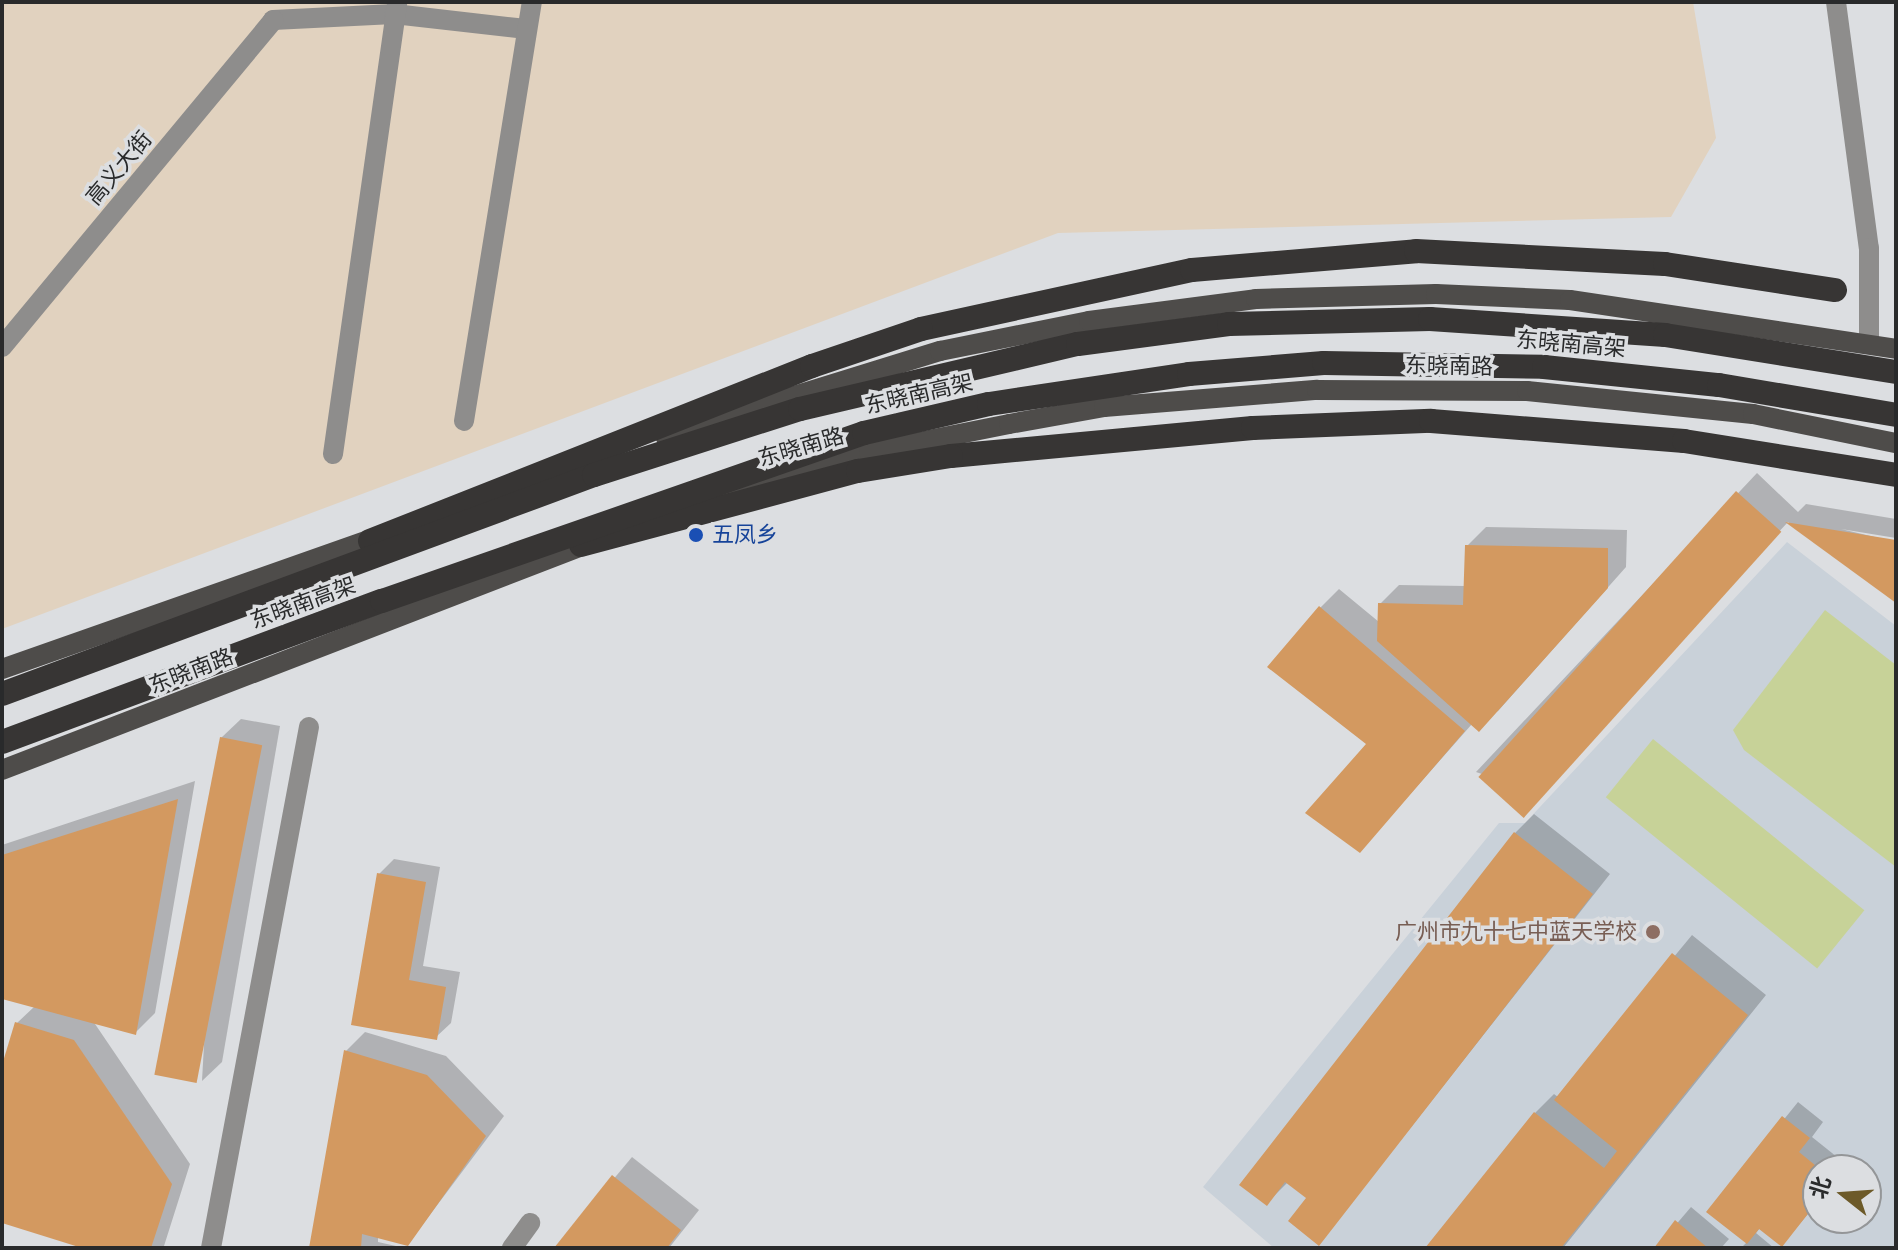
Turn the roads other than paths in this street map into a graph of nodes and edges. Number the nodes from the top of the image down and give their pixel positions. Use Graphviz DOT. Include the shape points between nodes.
graph roads {
  1 [pos="532,2"];
  2 [pos="1836,2"];
  3 [pos="395,8"];
  4 [pos="274,11"];
  5 [pos="526,29"];
  6 [pos="1835,290"];
  7 [pos="1869,344"];
  8 [pos="2,347"];
  9 [pos="1896,349"];
  10 [pos="1896,372"];
  11 [pos="1896,415"];
  12 [pos="464,421"];
  13 [pos="1896,443"];
  14 [pos="333,454"];
  15 [pos="1896,475"];
  16 [pos="382,601"];
  17 [pos="2,669"];
  18 [pos="2,687"];
  19 [pos="2,694"];
  20 [pos="309,727"];
  21 [pos="2,742"];
  22 [pos="2,770"];
  23 [pos="530,1223"];
  24 [pos="211,1248"];
  25 [pos="512,1248"];
  1 -- 5 [label="street"];
  2 -- 7 [label="street" via="1866,219"];
  3 -- 4 [label="street"];
  3 -- 5 [label="street"];
  3 -- 14 [label="street"];
  4 -- 8 [label="street, 高义大街"];
  5 -- 12 [label="street"];
  6 -- 18 [label="highway, bridge" via="1665,264 1416,251 1192,270 1058,295 921,329 812,366"];
  7 -- 9 [label="main road"];
  7 -- 17 [label="main road" via="1570,300 1436,294 1256,299 1089,321 940,351 779,397"];
  10 -- 19 [label="highway, 东晓南高架, bridge" via="1665,335 1430,319 1229,324 1078,344 842,397 594,475"];
  11 -- 16 [label="highway, 东晓南高架, bridge" via="1719,385 1544,367 1324,363 1189,374 989,404 864,433"];
  13 -- 22 [label="main road, 东晓南路" via="1753,414 1527,391 1317,390 1104,407 869,452 766,480 540,561"];
  15 -- 16 [label="highway, bridge" via="1751,449 1553,427 1431,421 1253,428 951,456 858,471"];
  16 -- 21 [label="highway, 东晓南高架"];
  20 -- 24 [label="street"];
  23 -- 25 [label="street"];
}
